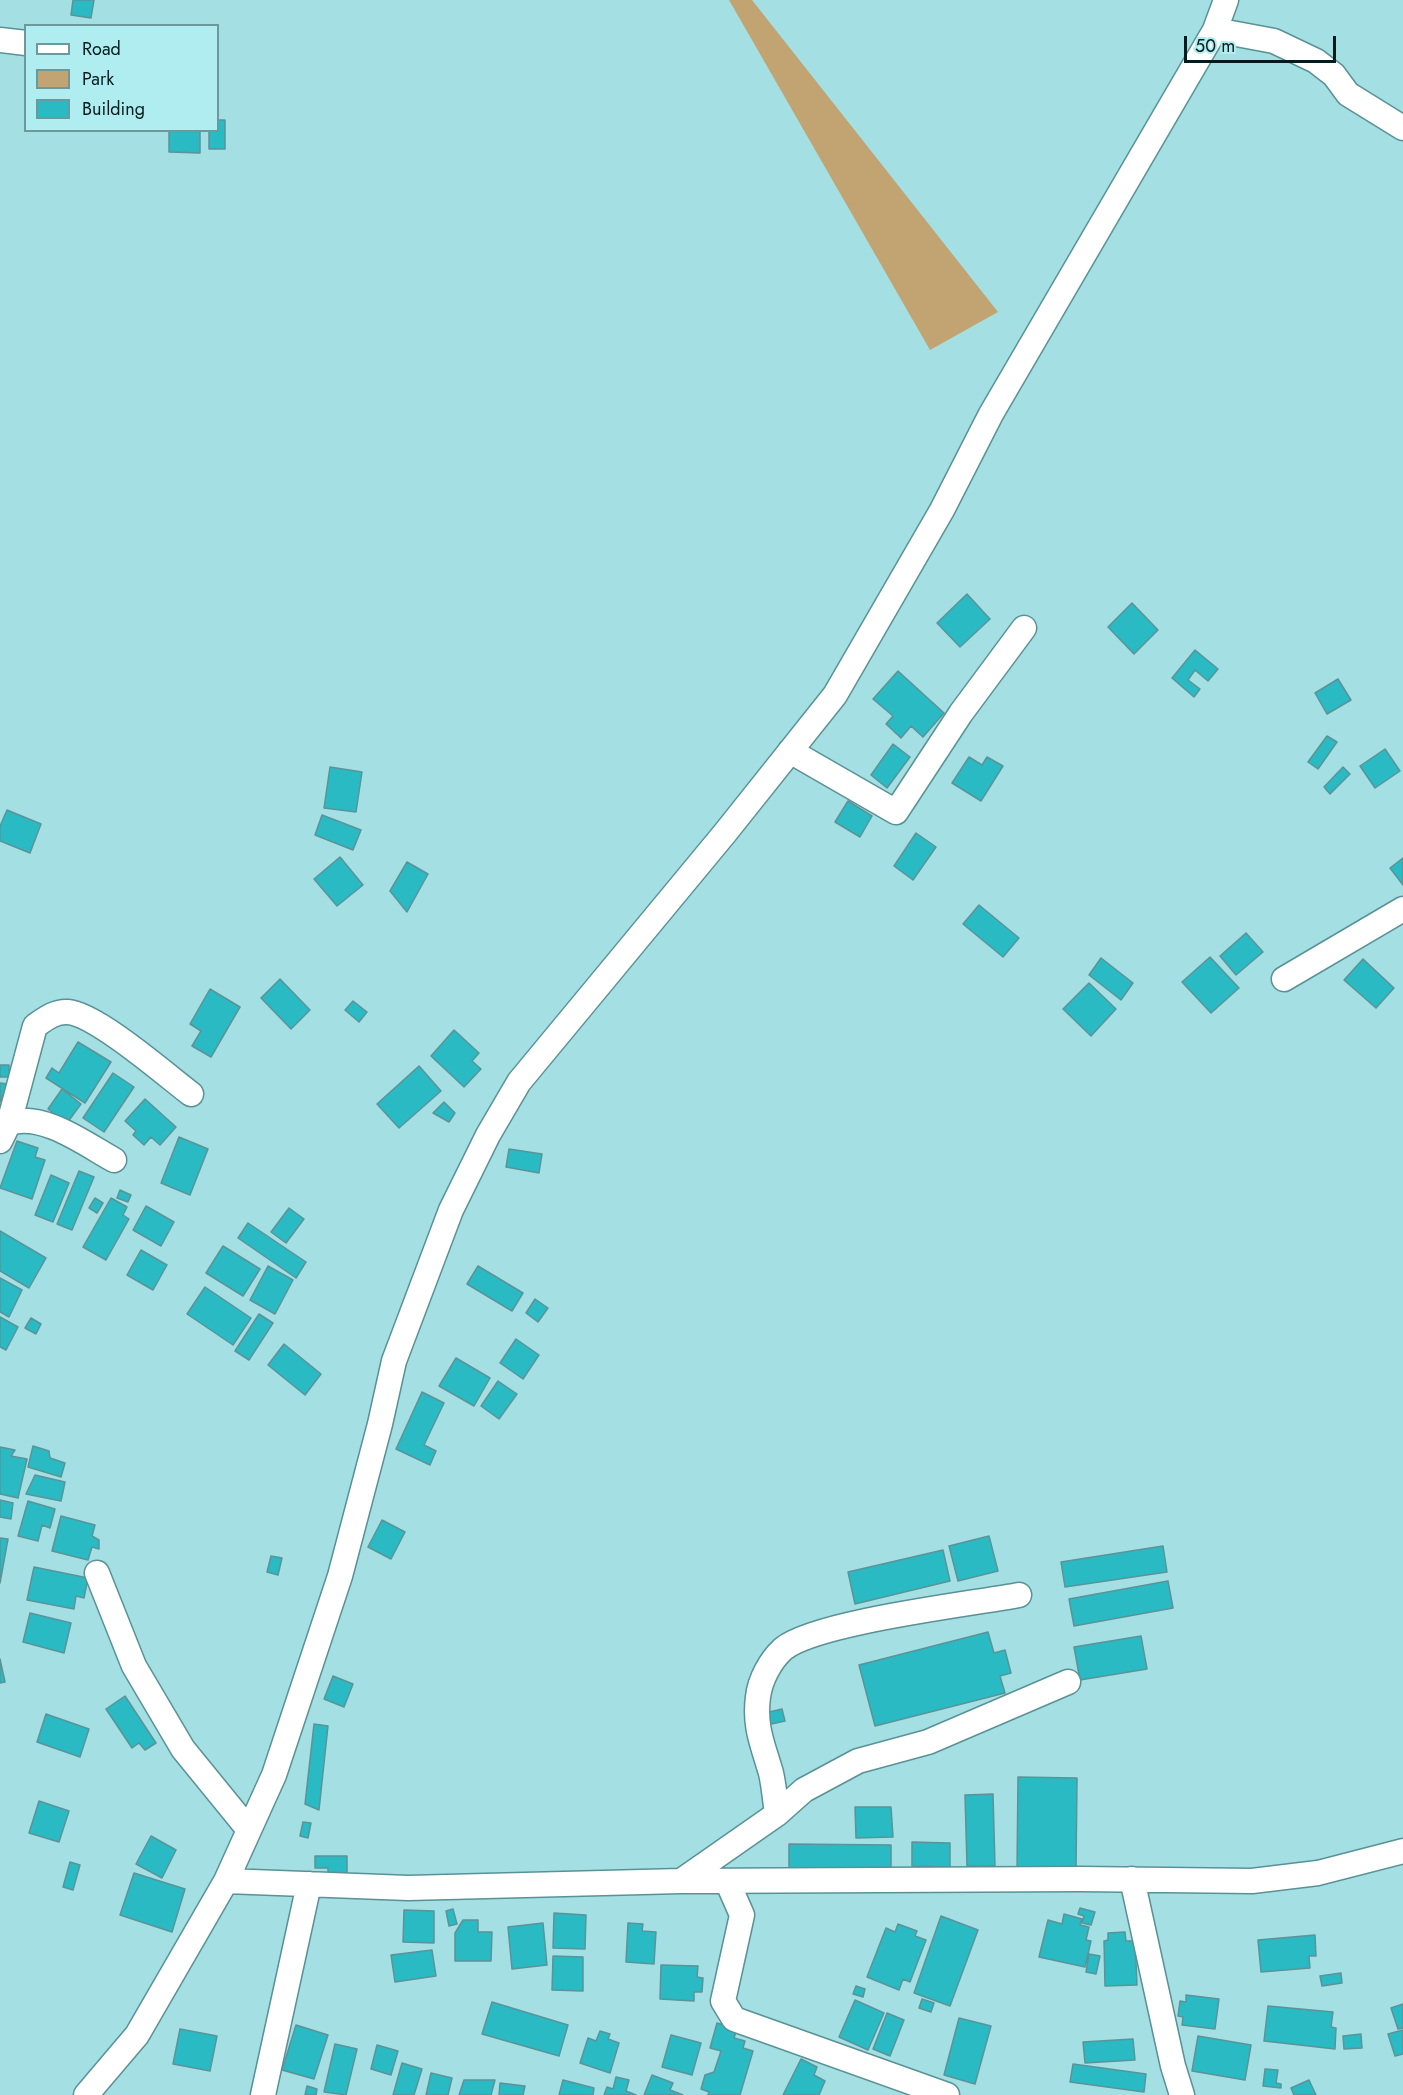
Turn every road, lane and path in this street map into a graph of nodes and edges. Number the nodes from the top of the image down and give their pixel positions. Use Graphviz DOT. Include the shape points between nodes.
graph roads {
  1 [pos="1226,0"];
  2 [pos="1215,30"];
  3 [pos="0,40"];
  4 [pos="24,43"];
  5 [pos="1403,128"];
  6 [pos="1024,628"];
  7 [pos="790,751"];
  8 [pos="1403,909"];
  9 [pos="1284,980"];
  10 [pos="191,1094"];
  11 [pos="5,1132"];
  12 [pos="114,1160"];
  13 [pos="97,1573"];
  14 [pos="1019,1595"];
  15 [pos="1068,1682"];
  16 [pos="777,1814"];
  17 [pos="249,1830"];
  18 [pos="1403,1851"];
  19 [pos="1132,1880"];
  20 [pos="226,1881"];
  21 [pos="681,1881"];
  22 [pos="727,1881"];
  23 [pos="309,1884"];
  24 [pos="86,2095"];
  25 [pos="263,2095"];
  26 [pos="946,2095"];
  27 [pos="1182,2095"];
  1 -- 2 [label="street"];
  2 -- 5 [label="street" via="1275,41 1316,61 1334,75 1347,94"];
  2 -- 7 [label="street" via="991,414 942,510 835,694"];
  3 -- 4 [label="street"];
  6 -- 7 [label="street" via="961,713 896,812"];
  7 -- 17 [label="street" via="519,1082 488,1135 451,1210 394,1361 340,1576 274,1775"];
  8 -- 9 [label="street"];
  10 -- 11 [label="street" via="97,1023 69,1012 50,1015 35,1026"];
  11 -- 12 [label="street" via="18,1120 52,1127"];
  13 -- 17 [label="street" via="139,1676 183,1749"];
  14 -- 16 [label="street" via="855,1624 784,1648 767,1669 758,1695 757,1733 771,1775"];
  15 -- 16 [label="street" via="928,1742 858,1761 804,1790"];
  16 -- 21 [label="street"];
  17 -- 20 [label="street"];
  18 -- 19 [label="street" via="1318,1873 1252,1881"];
  19 -- 22 [label="street"];
  19 -- 27 [label="street"];
  20 -- 23 [label="street"];
  20 -- 24 [label="street" via="137,2035"];
  21 -- 22 [label="street"];
  21 -- 23 [label="street" via="408,1888"];
  22 -- 26 [label="street" via="742,1915 723,2001 734,2019"];
  23 -- 25 [label="street"];
}
